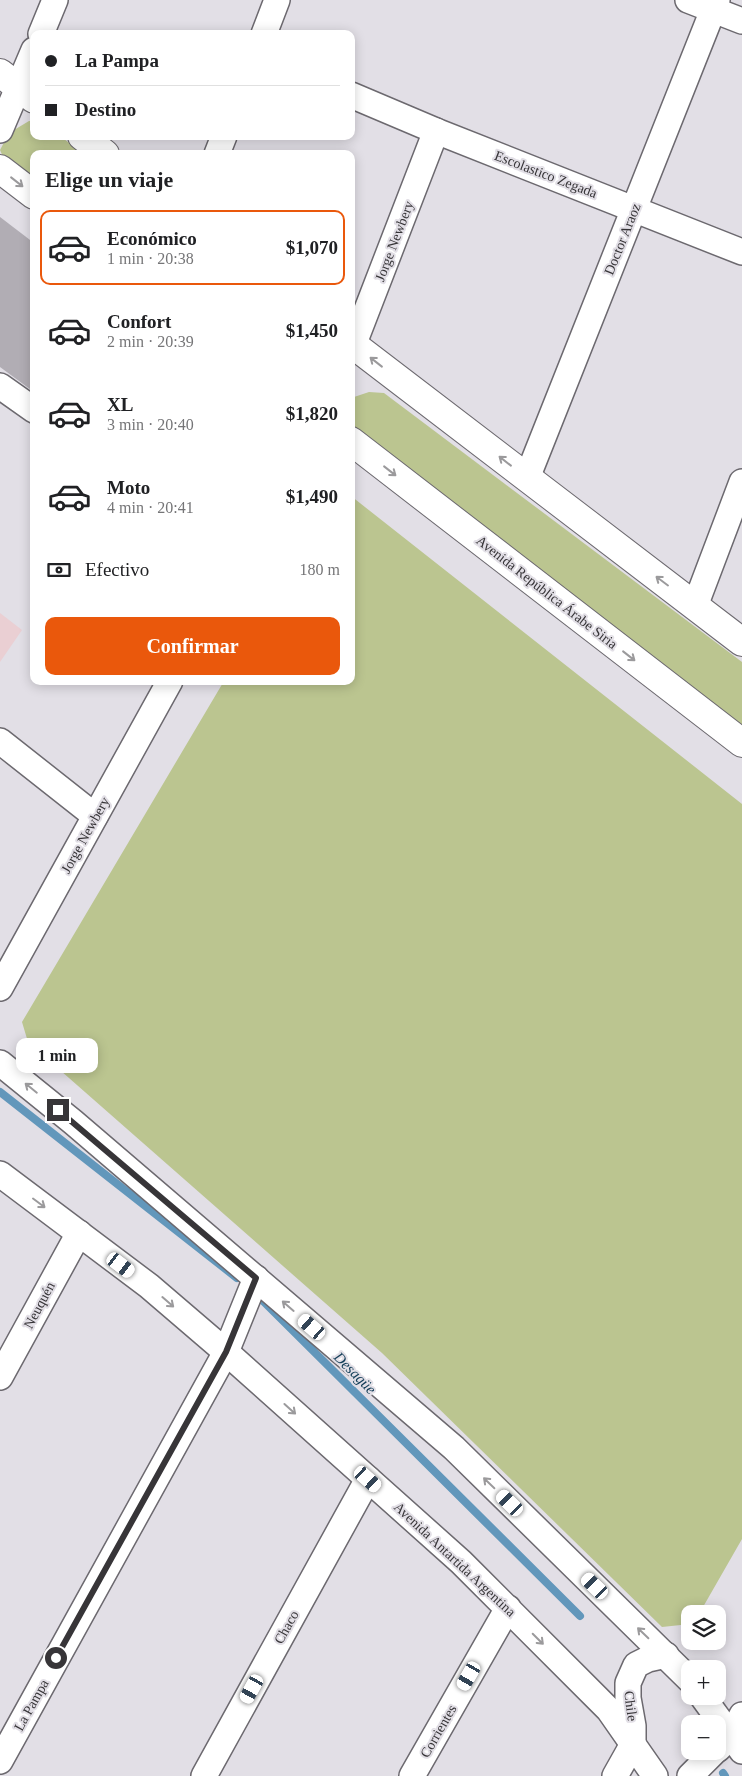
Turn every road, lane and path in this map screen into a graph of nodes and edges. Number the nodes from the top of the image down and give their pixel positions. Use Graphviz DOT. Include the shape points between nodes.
graph roads {
  1 [pos="55,0"];
  2 [pos="277,0"];
  3 [pos="688,0"];
  4 [pos="715,5"];
  5 [pos="742,21"];
  6 [pos="43,30"];
  7 [pos="266,30"];
  8 [pos="30,58"];
  9 [pos="17,86"];
  10 [pos="355,98"];
  11 [pos="0,130"];
  12 [pos="436,131"];
  13 [pos="87,140"];
  14 [pos="100,150"];
  15 [pos="0,169"];
  16 [pos="30,192"];
  17 [pos="634,209"];
  18 [pos="742,252"];
  19 [pos="355,338"];
  20 [pos="355,348"];
  21 [pos="0,386"];
  22 [pos="30,407"];
  23 [pos="355,444"];
  24 [pos="527,478"];
  25 [pos="742,482"];
  26 [pos="695,606"];
  27 [pos="742,642"];
  28 [pos="168,685"];
  29 [pos="0,741"];
  30 [pos="742,743"];
  31 [pos="96,816"];
  32 [pos="0,988"];
  33 [pos="0,1063"];
  34 [pos="0,1174"];
  35 [pos="79,1233"];
  36 [pos="256,1278"];
  37 [pos="226,1352"];
  38 [pos="0,1378"];
  39 [pos="368,1479"];
  40 [pos="508,1608"];
  41 [pos="666,1655"];
  42 [pos="681,1671"];
  43 [pos="708,1705"];
  44 [pos="729,1740"];
  45 [pos="633,1744"];
  46 [pos="0,1761"];
  47 [pos="204,1776"];
  48 [pos="412,1776"];
  49 [pos="615,1776"];
  50 [pos="655,1776"];
  51 [pos="690,1776"];
  1 -- 6 [label="street"];
  2 -- 7 [label="street"];
  3 -- 4 [label="street"];
  4 -- 5 [label="street"];
  4 -- 17 [label="street, Doctor Araoz"];
  8 -- 9 [label="street"];
  9 -- 11 [label="street"];
  10 -- 12 [label="street, Escolastico Zegada"];
  12 -- 17 [label="street, Escolastico Zegada"];
  12 -- 19 [label="street, Jorge Newbery"];
  13 -- 14 [label="main road"];
  15 -- 16 [label="main road, one-way"];
  17 -- 18 [label="street, Escolastico Zegada"];
  17 -- 24 [label="street, Doctor Araoz"];
  24 -- 20 [label="main road, one-way"];
  21 -- 22 [label="street"];
  23 -- 30 [label="main road, Avenida República Árabe Siria, one-way"];
  26 -- 24 [label="main road, one-way"];
  25 -- 26 [label="street"];
  26 -- 27 [label="main road"];
  28 -- 31 [label="street, Jorge Newbery"];
  29 -- 31 [label="street"];
  31 -- 32 [label="street, Jorge Newbery"];
  36 -- 33 [label="street, one-way"];
  34 -- 35 [label="street, Avenida Antartida Argentina, one-way"];
  35 -- 37 [label="street, Avenida Antartida Argentina, one-way" via="149,1286"];
  35 -- 38 [label="street, Neuquén"];
  36 -- 37 [label="street, La Pampa"];
  41 -- 36 [label="street, one-way" via="454,1448"];
  37 -- 39 [label="street, Avenida Antartida Argentina, one-way"];
  37 -- 46 [label="street, La Pampa"];
  39 -- 40 [label="street, Avenida Antartida Argentina"];
  39 -- 47 [label="street, Chaco"];
  40 -- 45 [label="street, Avenida Antartida Argentina, one-way" via="609,1710"];
  40 -- 48 [label="street, Corrientes"];
  41 -- 42 [label="street"];
  41 -- 45 [label="street, Chile" via="648,1658 636,1665 628,1683"];
  43 -- 44 [label="street"];
  44 -- 51 [label="street"];
  45 -- 49 [label="street"];
  45 -- 50 [label="street, Avenida Antartida Argentina"];
}
